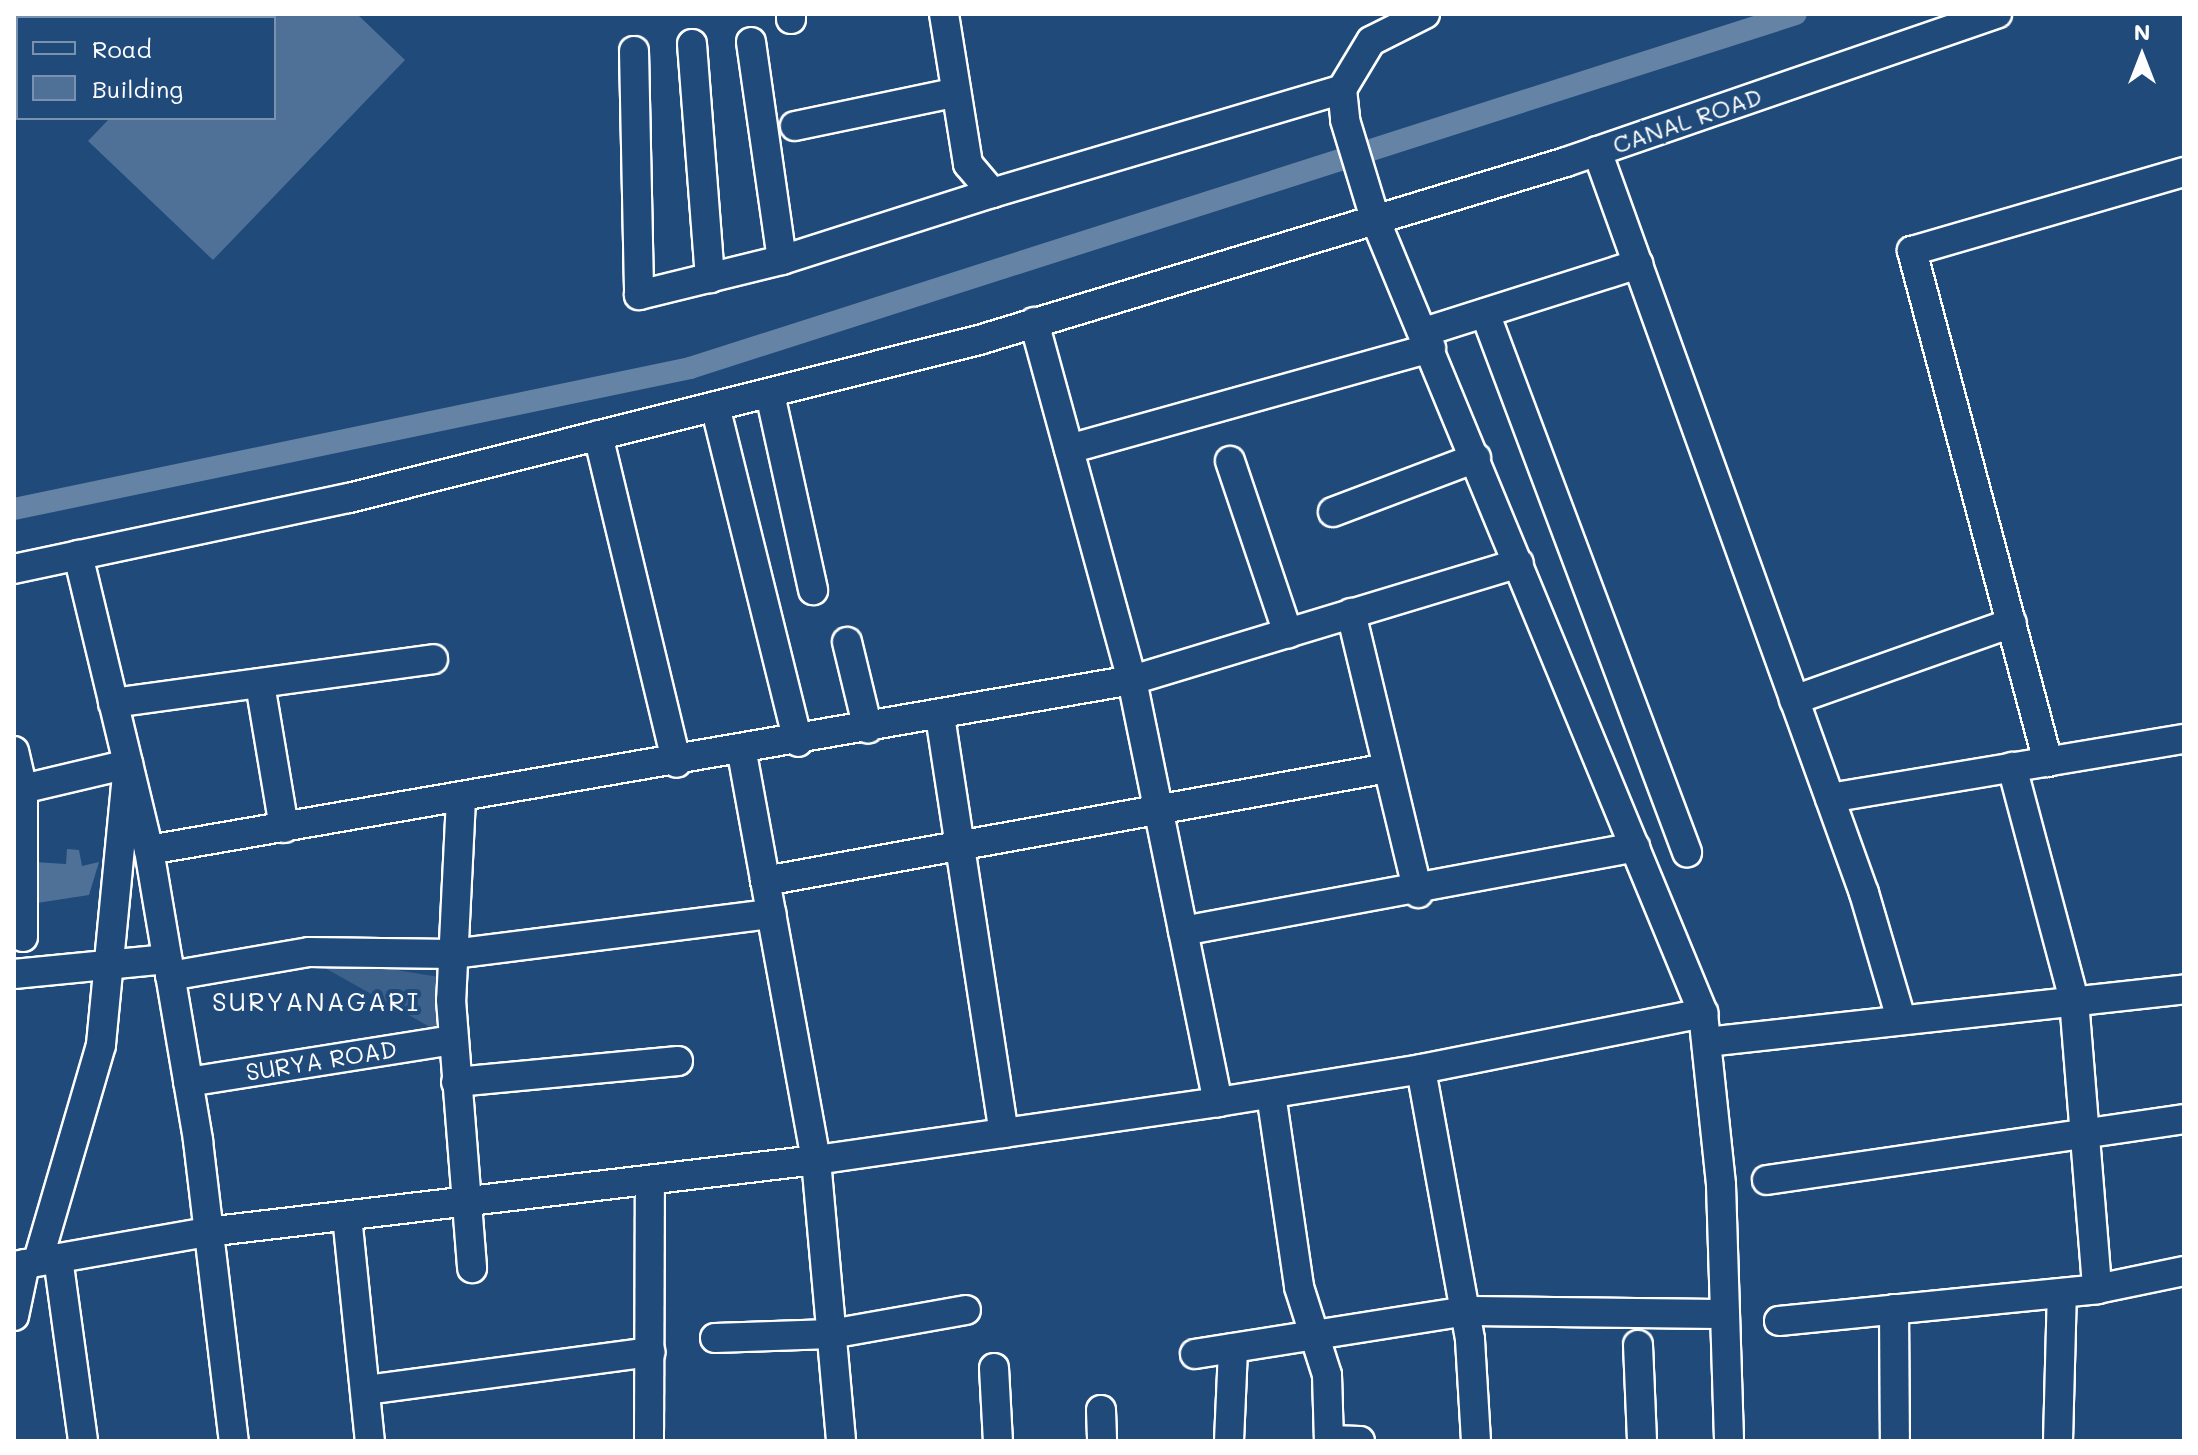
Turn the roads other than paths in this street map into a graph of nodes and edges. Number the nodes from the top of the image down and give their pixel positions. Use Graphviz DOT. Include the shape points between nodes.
graph roads {
  1 [pos="944,14"];
  2 [pos="1425,14"];
  3 [pos="1997,14"];
  4 [pos="751,42"];
  5 [pos="692,44"];
  6 [pos="634,51"];
  7 [pos="1342,89"];
  8 [pos="953,93"];
  9 [pos="795,126"];
  10 [pos="1597,151"];
  11 [pos="2184,172"];
  12 [pos="992,193"];
  13 [pos="1375,219"];
  14 [pos="782,260"];
  15 [pos="1638,264"];
  16 [pos="710,278"];
  17 [pos="1485,313"];
  18 [pos="1034,322"];
  19 [pos="1428,340"];
  20 [pos="770,394"];
  21 [pos="715,406"];
  22 [pos="598,435"];
  23 [pos="1069,449"];
  24 [pos="1476,458"];
  25 [pos="1230,461"];
  26 [pos="1333,512"];
  27 [pos="78,555"];
  28 [pos="1519,563"];
  29 [pos="14,569"];
  30 [pos="813,590"];
  31 [pos="1351,613"];
  32 [pos="2012,623"];
  33 [pos="1288,633"];
  34 [pos="847,642"];
  35 [pos="433,659"];
  36 [pos="1132,680"];
  37 [pos="260,684"];
  38 [pos="1794,700"];
  39 [pos="113,703"];
  40 [pos="940,716"];
  41 [pos="868,729"];
  42 [pos="2184,739"];
  43 [pos="798,742"];
  44 [pos="14,751"];
  45 [pos="742,753"];
  46 [pos="2048,762"];
  47 [pos="677,763"];
  48 [pos="128,764"];
  49 [pos="2012,767"];
  50 [pos="1388,768"];
  51 [pos="18,790"];
  52 [pos="1830,798"];
  53 [pos="461,799"];
  54 [pos="1159,812"];
  55 [pos="284,828"];
  56 [pos="1635,847"];
  57 [pos="957,848"];
  58 [pos="149,850"];
  59 [pos="1687,852"];
  60 [pos="765,881"];
  61 [pos="1418,893"];
  62 [pos="771,914"];
  63 [pos="1183,931"];
  64 [pos="23,937"];
  65 [pos="453,954"];
  66 [pos="108,967"];
  67 [pos="169,968"];
  68 [pos="14,974"];
  69 [pos="2184,989"];
  70 [pos="2074,1000"];
  71 [pos="1703,1013"];
  72 [pos="1901,1019"];
  73 [pos="454,1040"];
  74 [pos="1707,1042"];
  75 [pos="678,1061"];
  76 [pos="1421,1069"];
  77 [pos="188,1082"];
  78 [pos="456,1082"];
  79 [pos="1271,1094"];
  80 [pos="1218,1102"];
  81 [pos="2184,1119"];
  82 [pos="2086,1130"];
  83 [pos="1004,1133"];
  84 [pos="816,1160"];
  85 [pos="650,1180"];
  86 [pos="1767,1180"];
  87 [pos="465,1202"];
  88 [pos="347,1216"];
  89 [pos="207,1232"];
  90 [pos="34,1262"];
  91 [pos="472,1268"];
  92 [pos="2184,1271"];
  93 [pos="2097,1289"];
  94 [pos="2062,1293"];
  95 [pos="1894,1309"];
  96 [pos="966,1310"];
  97 [pos="1465,1311"];
  98 [pos="1725,1314"];
  99 [pos="14,1316"];
  100 [pos="1779,1321"];
  101 [pos="831,1334"];
  102 [pos="1317,1336"];
  103 [pos="715,1338"];
  104 [pos="1638,1345"];
  105 [pos="1233,1348"];
  106 [pos="650,1352"];
  107 [pos="1195,1354"];
  108 [pos="994,1368"];
  109 [pos="366,1390"];
  110 [pos="1101,1410"];
  111 [pos="1329,1440"];
  112 [pos="83,1441"];
  113 [pos="234,1441"];
  114 [pos="370,1441"];
  115 [pos="649,1441"];
  116 [pos="841,1441"];
  117 [pos="998,1441"];
  118 [pos="1102,1441"];
  119 [pos="1229,1441"];
  120 [pos="1360,1441"];
  121 [pos="1476,1441"];
  122 [pos="1642,1441"];
  123 [pos="1729,1441"];
  124 [pos="1895,1441"];
  125 [pos="2058,1441"];
  1 -- 8 [label="street"];
  2 -- 7 [label="street" via="1371,41"];
  3 -- 10 [label="street, CANAL ROAD"];
  4 -- 14 [label="street"];
  5 -- 16 [label="street"];
  6 -- 16 [label="street" via="639,295"];
  7 -- 12 [label="street"];
  7 -- 13 [label="street" via="1345,120"];
  8 -- 9 [label="street"];
  8 -- 12 [label="street" via="968,164"];
  10 -- 13 [label="street, CANAL ROAD"];
  10 -- 15 [label="street"];
  11 -- 32 [label="street" via="1912,251"];
  12 -- 14 [label="street"];
  13 -- 18 [label="street, CANAL ROAD"];
  13 -- 19 [label="street"];
  14 -- 16 [label="street"];
  15 -- 17 [label="street"];
  15 -- 38 [label="street"];
  17 -- 19 [label="street"];
  17 -- 59 [label="street"];
  18 -- 20 [label="street, CANAL ROAD"];
  18 -- 23 [label="street"];
  19 -- 23 [label="street"];
  19 -- 24 [label="street"];
  20 -- 21 [label="street, CANAL ROAD"];
  20 -- 30 [label="street"];
  21 -- 22 [label="street, CANAL ROAD"];
  21 -- 43 [label="street"];
  22 -- 27 [label="street, CANAL ROAD"];
  22 -- 47 [label="street"];
  23 -- 36 [label="street"];
  24 -- 26 [label="street"];
  24 -- 28 [label="street"];
  25 -- 33 [label="street"];
  27 -- 29 [label="street, CANAL ROAD"];
  27 -- 39 [label="street"];
  28 -- 31 [label="street"];
  28 -- 56 [label="street"];
  31 -- 33 [label="street"];
  31 -- 50 [label="street"];
  32 -- 38 [label="street"];
  32 -- 46 [label="street"];
  33 -- 36 [label="street"];
  34 -- 41 [label="street"];
  35 -- 37 [label="street"];
  36 -- 40 [label="street"];
  36 -- 54 [label="street"];
  37 -- 39 [label="street"];
  37 -- 55 [label="street"];
  38 -- 52 [label="street"];
  39 -- 48 [label="street"];
  40 -- 41 [label="street"];
  40 -- 57 [label="street"];
  41 -- 43 [label="street"];
  42 -- 46 [label="street"];
  43 -- 45 [label="street"];
  44 -- 51 [label="street"];
  45 -- 47 [label="street"];
  45 -- 60 [label="street"];
  46 -- 49 [label="street"];
  47 -- 53 [label="street"];
  48 -- 51 [label="street"];
  48 -- 58 [label="street"];
  48 -- 66 [label="street"];
  49 -- 52 [label="street"];
  49 -- 70 [label="street"];
  50 -- 54 [label="street"];
  50 -- 61 [label="street"];
  51 -- 64 [label="street"];
  52 -- 72 [label="street"];
  53 -- 55 [label="street"];
  53 -- 65 [label="street"];
  54 -- 57 [label="street"];
  54 -- 63 [label="street"];
  55 -- 58 [label="street"];
  56 -- 61 [label="street"];
  56 -- 71 [label="street"];
  57 -- 60 [label="street"];
  57 -- 83 [label="street"];
  58 -- 67 [label="street"];
  60 -- 62 [label="street"];
  61 -- 63 [label="street"];
  62 -- 65 [label="street"];
  62 -- 84 [label="street"];
  63 -- 80 [label="street"];
  65 -- 67 [label="street" via="309,952"];
  65 -- 73 [label="street"];
  66 -- 67 [label="street"];
  66 -- 68 [label="street"];
  66 -- 90 [label="street" via="101,1045"];
  67 -- 77 [label="street"];
  69 -- 70 [label="street"];
  70 -- 72 [label="street"];
  70 -- 82 [label="street"];
  71 -- 74 [label="street"];
  71 -- 76 [label="street"];
  72 -- 74 [label="street"];
  73 -- 77 [label="street, SURYA ROAD"];
  73 -- 78 [label="street"];
  74 -- 98 [label="street"];
  75 -- 78 [label="street"];
  76 -- 79 [label="street"];
  76 -- 97 [label="street"];
  77 -- 89 [label="street"];
  78 -- 87 [label="street"];
  79 -- 80 [label="street"];
  79 -- 102 [label="street" via="1299,1287"];
  80 -- 83 [label="street"];
  81 -- 82 [label="street"];
  82 -- 86 [label="street"];
  82 -- 93 [label="street"];
  83 -- 84 [label="street"];
  84 -- 85 [label="street"];
  84 -- 101 [label="street"];
  85 -- 87 [label="street"];
  85 -- 106 [label="street"];
  87 -- 88 [label="street"];
  87 -- 91 [label="street"];
  88 -- 89 [label="street"];
  88 -- 109 [label="street"];
  89 -- 90 [label="street"];
  89 -- 113 [label="street"];
  90 -- 99 [label="street"];
  90 -- 112 [label="street"];
  92 -- 93 [label="street"];
  93 -- 94 [label="street"];
  94 -- 95 [label="street"];
  94 -- 125 [label="street"];
  95 -- 100 [label="street"];
  95 -- 124 [label="street"];
  96 -- 101 [label="street"];
  97 -- 98 [label="street"];
  97 -- 102 [label="street"];
  97 -- 121 [label="street"];
  98 -- 123 [label="street"];
  101 -- 103 [label="street"];
  101 -- 116 [label="street"];
  102 -- 105 [label="street"];
  102 -- 111 [label="street" via="1327,1375"];
  104 -- 122 [label="street"];
  105 -- 107 [label="street"];
  105 -- 119 [label="street"];
  106 -- 109 [label="street"];
  106 -- 115 [label="street"];
  108 -- 117 [label="street"];
  109 -- 114 [label="street"];
  110 -- 118 [label="street"];
  111 -- 120 [label="street"];
}
